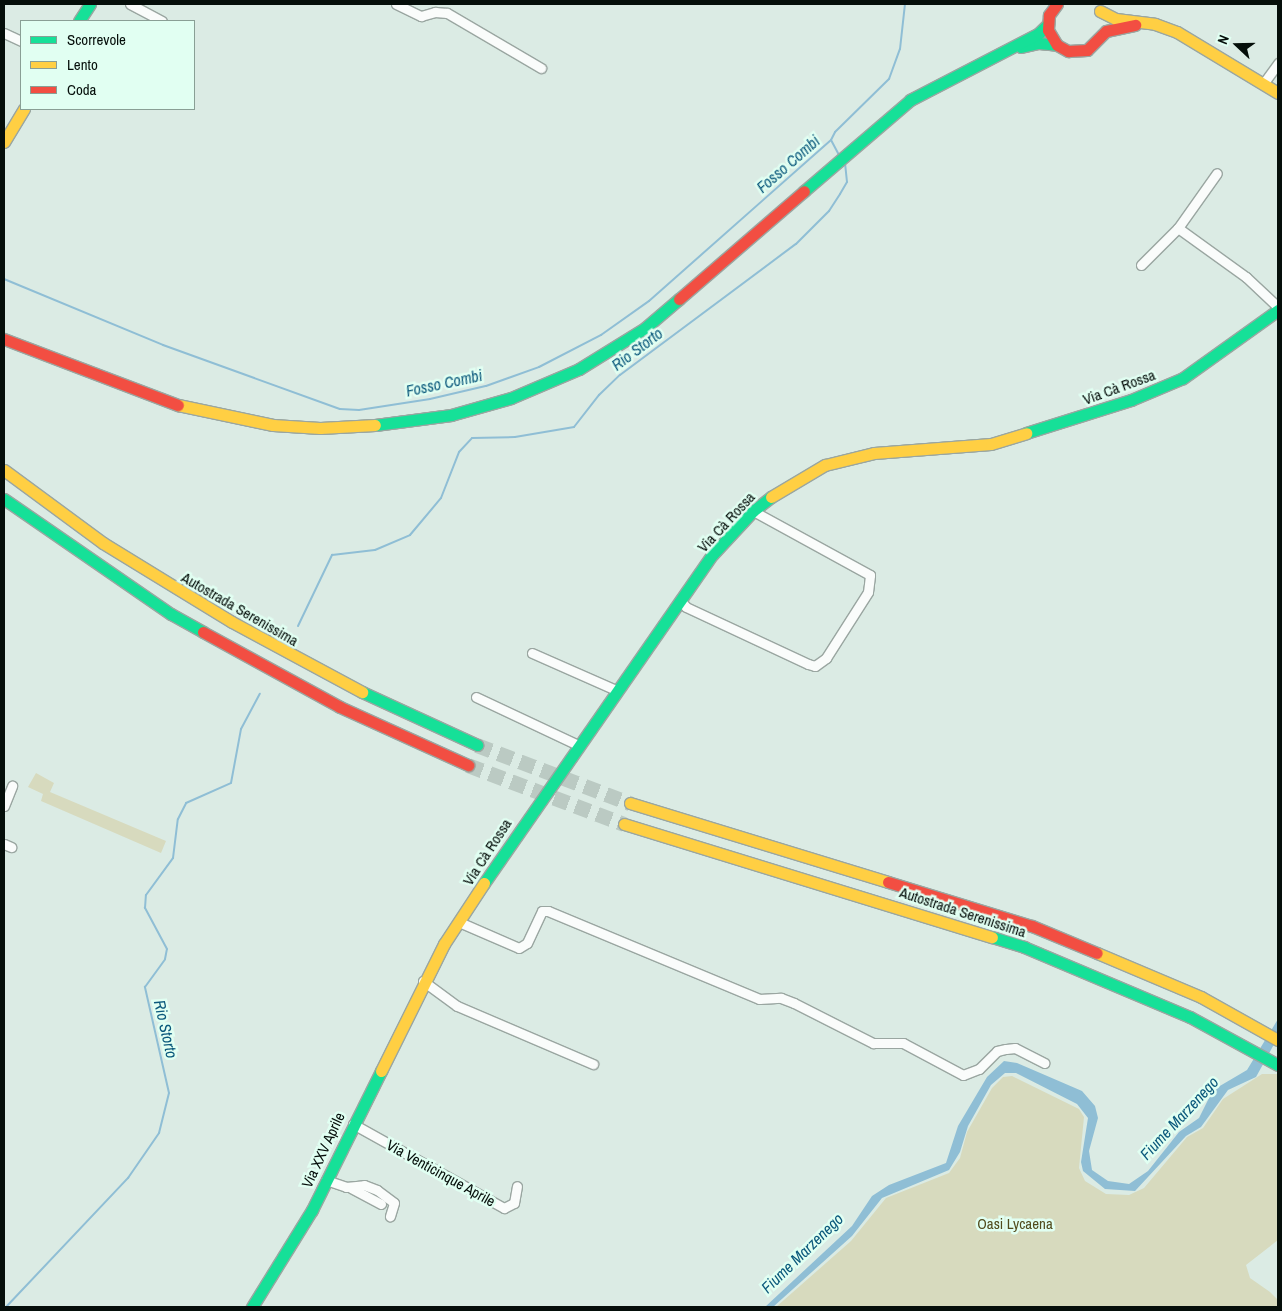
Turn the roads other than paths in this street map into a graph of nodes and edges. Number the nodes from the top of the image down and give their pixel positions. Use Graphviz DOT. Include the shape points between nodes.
graph roads {
  1 [pos="90,4"];
  2 [pos="130,4"];
  3 [pos="396,4"];
  4 [pos="1055,5"];
  5 [pos="1097,8"];
  6 [pos="80,20"];
  7 [pos="160,20"];
  8 [pos="1144,23"];
  9 [pos="1048,24"];
  10 [pos="4,33"];
  11 [pos="1100,36"];
  12 [pos="20,41"];
  13 [pos="1057,45"];
  14 [pos="1009,49"];
  15 [pos="1278,63"];
  16 [pos="541,68"];
  17 [pos="1263,84"];
  18 [pos="1278,93"];
  19 [pos="23,110"];
  20 [pos="4,142"];
  21 [pos="1218,173"];
  22 [pos="1178,228"];
  23 [pos="1140,265"];
  24 [pos="1278,309"];
  25 [pos="4,339"];
  26 [pos="4,470"];
  27 [pos="4,499"];
  28 [pos="753,511"];
  29 [pos="680,600"];
  30 [pos="532,653"];
  31 [pos="616,690"];
  32 [pos="476,697"];
  33 [pos="478,745"];
  34 [pos="578,745"];
  35 [pos="468,765"];
  36 [pos="12,786"];
  37 [pos="630,803"];
  38 [pos="4,806"];
  39 [pos="624,824"];
  40 [pos="459,922"];
  41 [pos="423,981"];
  42 [pos="413,1001"];
  43 [pos="1278,1040"];
  44 [pos="1044,1063"];
  45 [pos="593,1064"];
  46 [pos="1278,1065"];
  47 [pos="352,1124"];
  48 [pos="326,1180"];
  49 [pos="517,1186"];
  50 [pos="351,1188"];
  51 [pos="381,1204"];
  52 [pos="390,1216"];
  53 [pos="252,1307"];
  1 -- 6 [label="main road"];
  2 -- 7 [label="street"];
  3 -- 16 [label="street" via="421,16 447,13"];
  4 -- 9 [label="main road"];
  5 -- 8 [label="main road" via="1116,19"];
  5 -- 11 [label="main road" via="1103,24"];
  8 -- 11 [label="main road" via="1115,28"];
  8 -- 17 [label="main road" via="1177,32"];
  9 -- 13 [label="main road"];
  9 -- 14 [label="main road" via="1039,33"];
  10 -- 12 [label="street"];
  11 -- 13 [label="main road" via="1081,52 1068,51"];
  13 -- 14 [label="main road" via="1039,43"];
  14 -- 25 [label="main road" via="925,90 864,138 674,306 620,345 545,385 451,415 403,424 344,427 237,420 136,392"];
  15 -- 17 [label="street"];
  17 -- 18 [label="main road"];
  19 -- 20 [label="main road"];
  21 -- 22 [label="street"];
  22 -- 23 [label="street"];
  22 -- 24 [label="street" via="1246,277"];
  24 -- 28 [label="main road, Via Cà Rossa" via="1183,378 1123,403 991,444 874,453 825,465 780,490"];
  26 -- 33 [label="main road, Autostrada Serenissima" via="103,543 232,622 352,688"];
  27 -- 35 [label="main road" via="171,614 340,706"];
  28 -- 29 [label="main road, Via Cà Rossa" via="713,554"];
  28 -- 29 [label="street" via="870,575 868,592 826,658 815,666 808,664 686,607"];
  29 -- 31 [label="main road, Via Cà Rossa"];
  30 -- 31 [label="street"];
  31 -- 34 [label="main road, Via Cà Rossa"];
  32 -- 34 [label="street"];
  34 -- 40 [label="main road, Via Cà Rossa"];
  36 -- 38 [label="street"];
  37 -- 43 [label="main road, Autostrada Serenissima" via="1032,926 1144,971"];
  39 -- 46 [label="main road, Autostrada Serenissima" via="1024,947 1136,992"];
  40 -- 41 [label="main road, Via Cà Rossa"];
  40 -- 44 [label="street" via="519,948 528,944 542,911 548,911 759,1000 781,998 873,1043 903,1043 963,1075 979,1069 997,1051 1006,1049 1015,1048"];
  41 -- 42 [label="main road, Via Cà Rossa"];
  41 -- 45 [label="street" via="457,1006"];
  42 -- 47 [label="main road, Via XXV Aprile"];
  47 -- 48 [label="main road, Via XXV Aprile"];
  47 -- 49 [label="street, Via Venticinque Aprile" via="504,1208 514,1203"];
  48 -- 50 [label="street"];
  48 -- 53 [label="main road, Via XXV Aprile" via="280,1265"];
  50 -- 51 [label="street"];
  50 -- 52 [label="street" via="364,1185 394,1202"];
}
